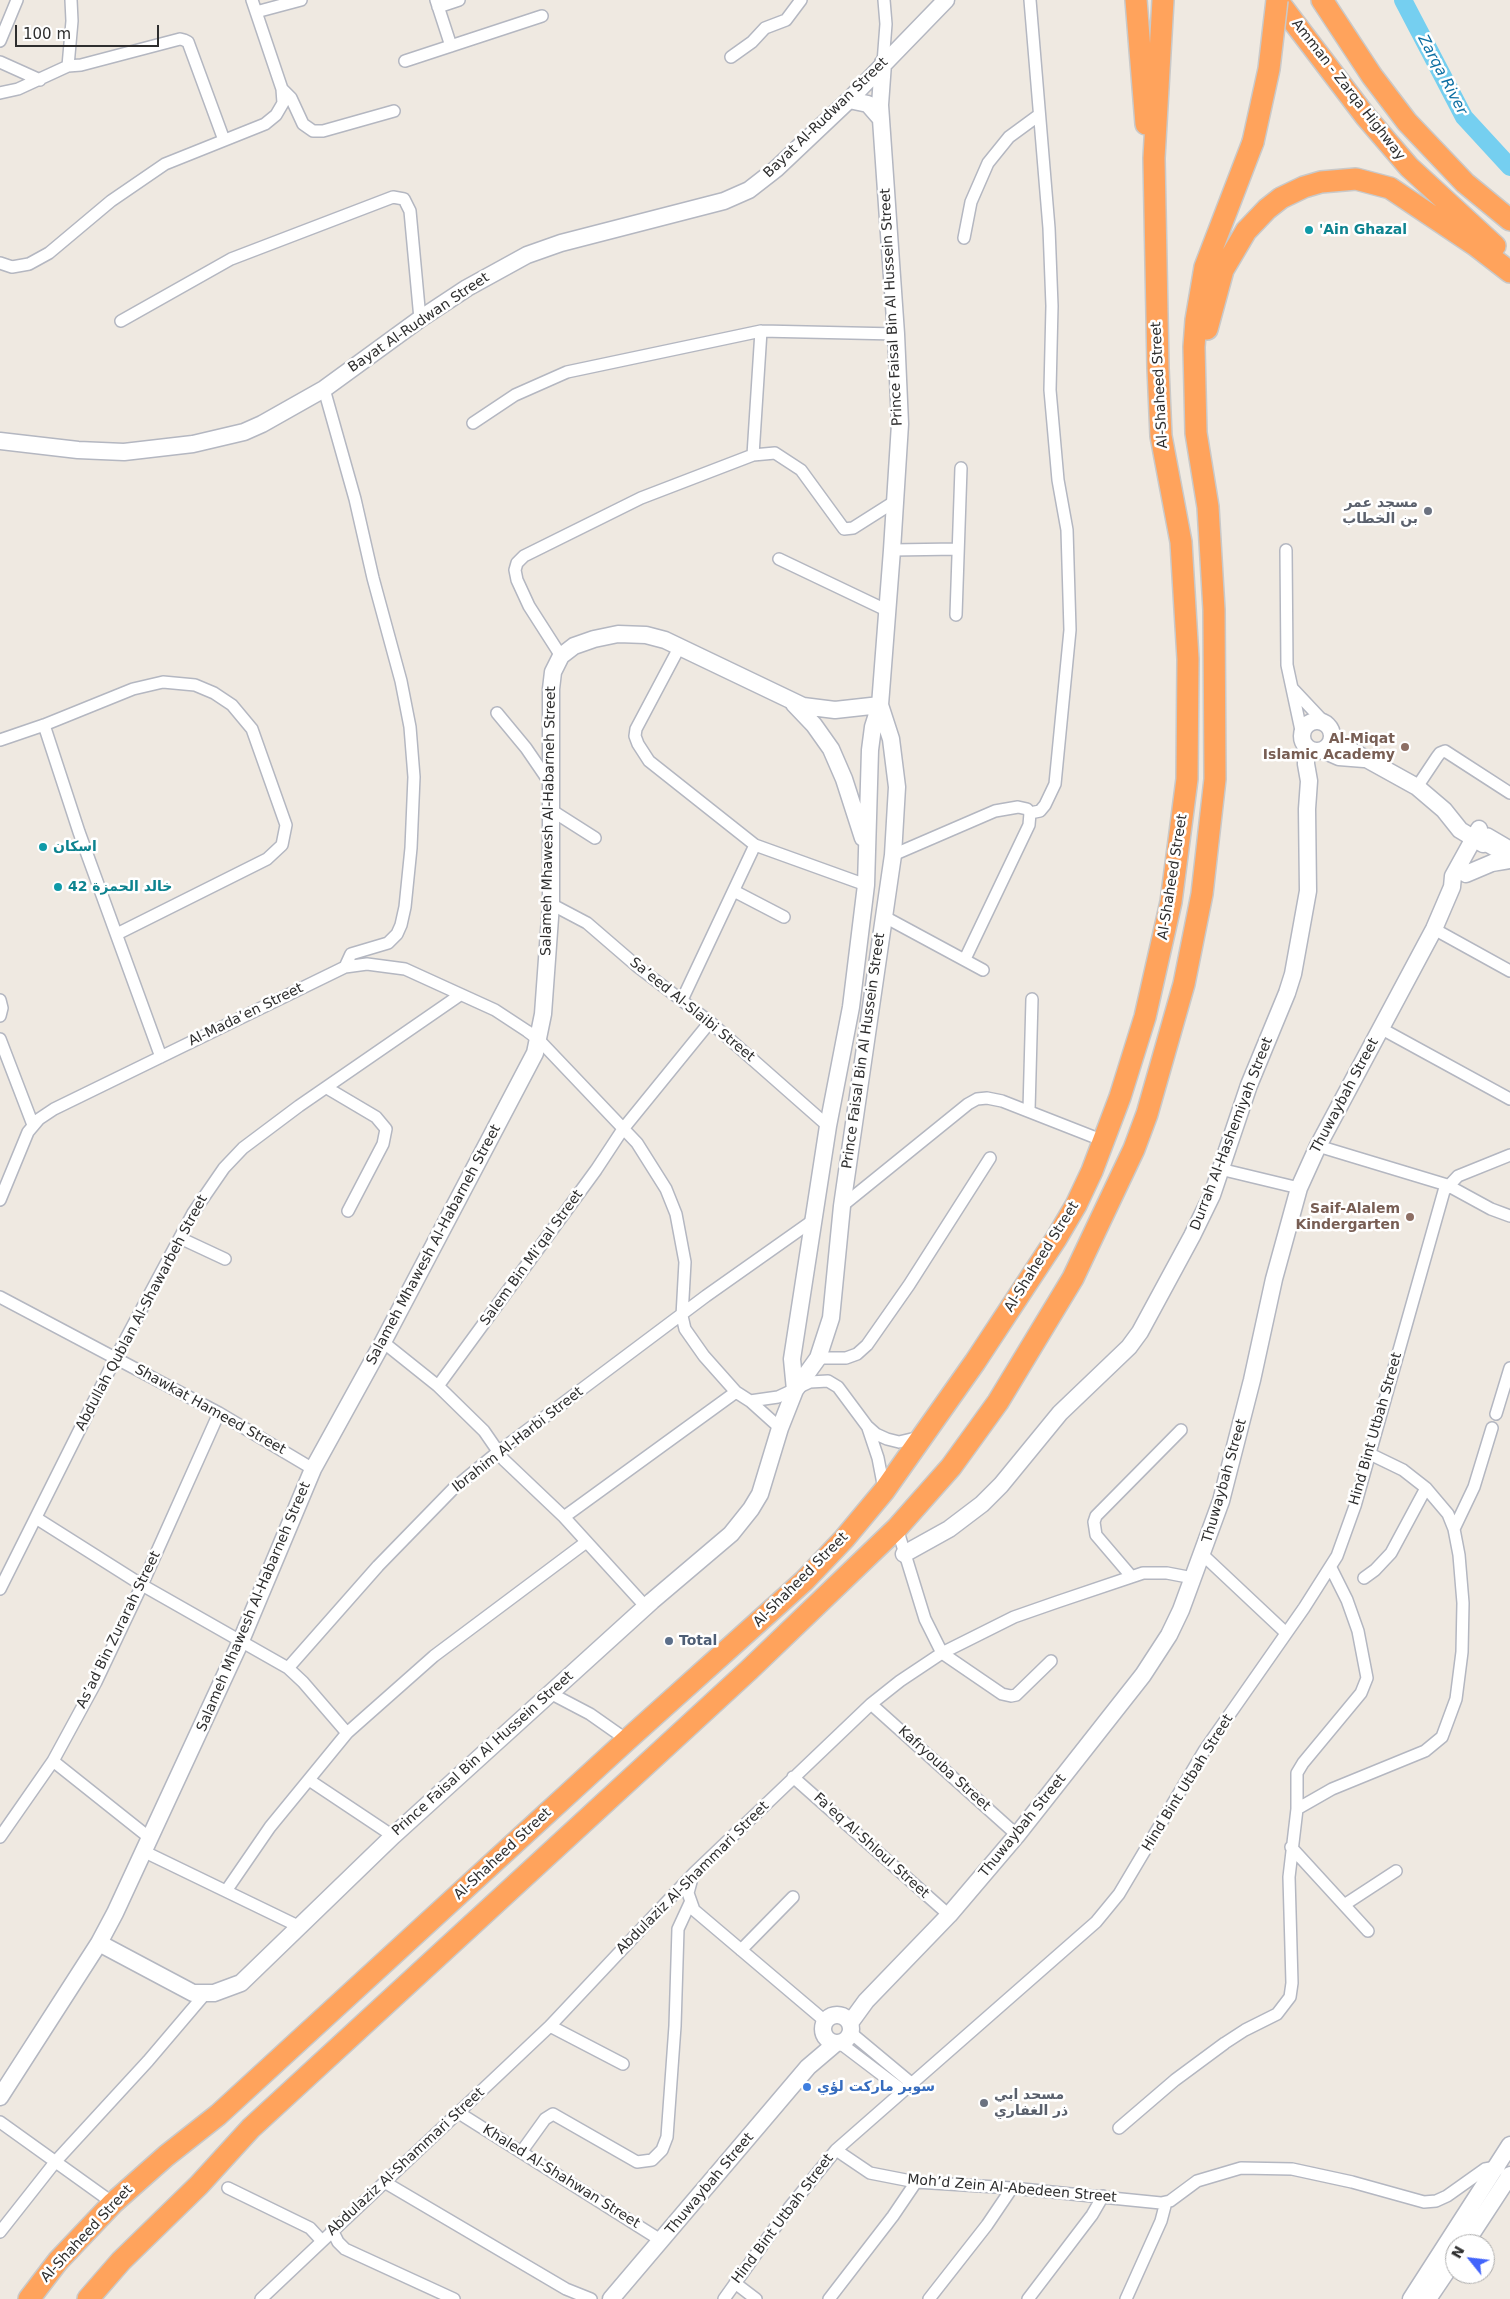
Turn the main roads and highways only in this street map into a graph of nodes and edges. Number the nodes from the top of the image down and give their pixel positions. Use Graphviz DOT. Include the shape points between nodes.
graph roads {
  1 [pos="1136,0"];
  2 [pos="1163,0"];
  3 [pos="1277,0"];
  4 [pos="1322,0"];
  5 [pos="1338,0"];
  6 [pos="1350,42"];
  7 [pos="1154,158"];
  8 [pos="1510,220"];
  9 [pos="1510,260"];
  10 [pos="1510,272"];
  11 [pos="1193,374"];
  12 [pos="218,2114"];
  13 [pos="220,2160"];
  14 [pos="29,2299"];
  15 [pos="46,2299"];
  16 [pos="72,2299"];
  17 [pos="88,2299"];
  1 -- 7 [label="highway" via="1143,108"];
  2 -- 7 [label="highway, Al-Shaheed Street"];
  3 -- 9 [label="highway, Amman - Zarqa Highway" via="1366,117 1409,167"];
  3 -- 11 [label="highway, Al-Shaheed Street, bridge" via="1269,69 1253,142 1205,267 1196,320"];
  4 -- 6 [label="highway, Amman - Zarqa Highway"];
  5 -- 6 [label="highway"];
  6 -- 8 [label="highway, Amman - Zarqa Highway" via="1389,100 1426,144 1465,183"];
  7 -- 12 [label="highway, Al-Shaheed Street" via="1160,428 1181,542 1187,632 1186,779 1178,861 1162,944 1133,1058 1104,1141 1076,1205 954,1393 884,1491 844,1539 804,1581"];
  10 -- 11 [label="highway" via="1390,188 1356,179 1330,180 1304,187 1267,209 1246,231 1230,256 1218,284"];
  11 -- 13 [label="highway, Al-Shaheed Street" via="1196,433 1208,507 1212,577 1215,779 1202,894 1173,1028 1147,1114 1134,1149 1073,1278 998,1402 956,1460 897,1528 755,1665"];
  12 -- 14 [label="highway, Al-Shaheed Street" via="113,2203 58,2261"];
  12 -- 15 [label="highway, Al-Shaheed Street" via="206,2130 102,2232"];
  13 -- 16 [label="highway, Al-Shaheed Street" via="194,2174 145,2219"];
  13 -- 17 [label="highway, Al-Shaheed Street" via="200,2185 121,2261"];
}
